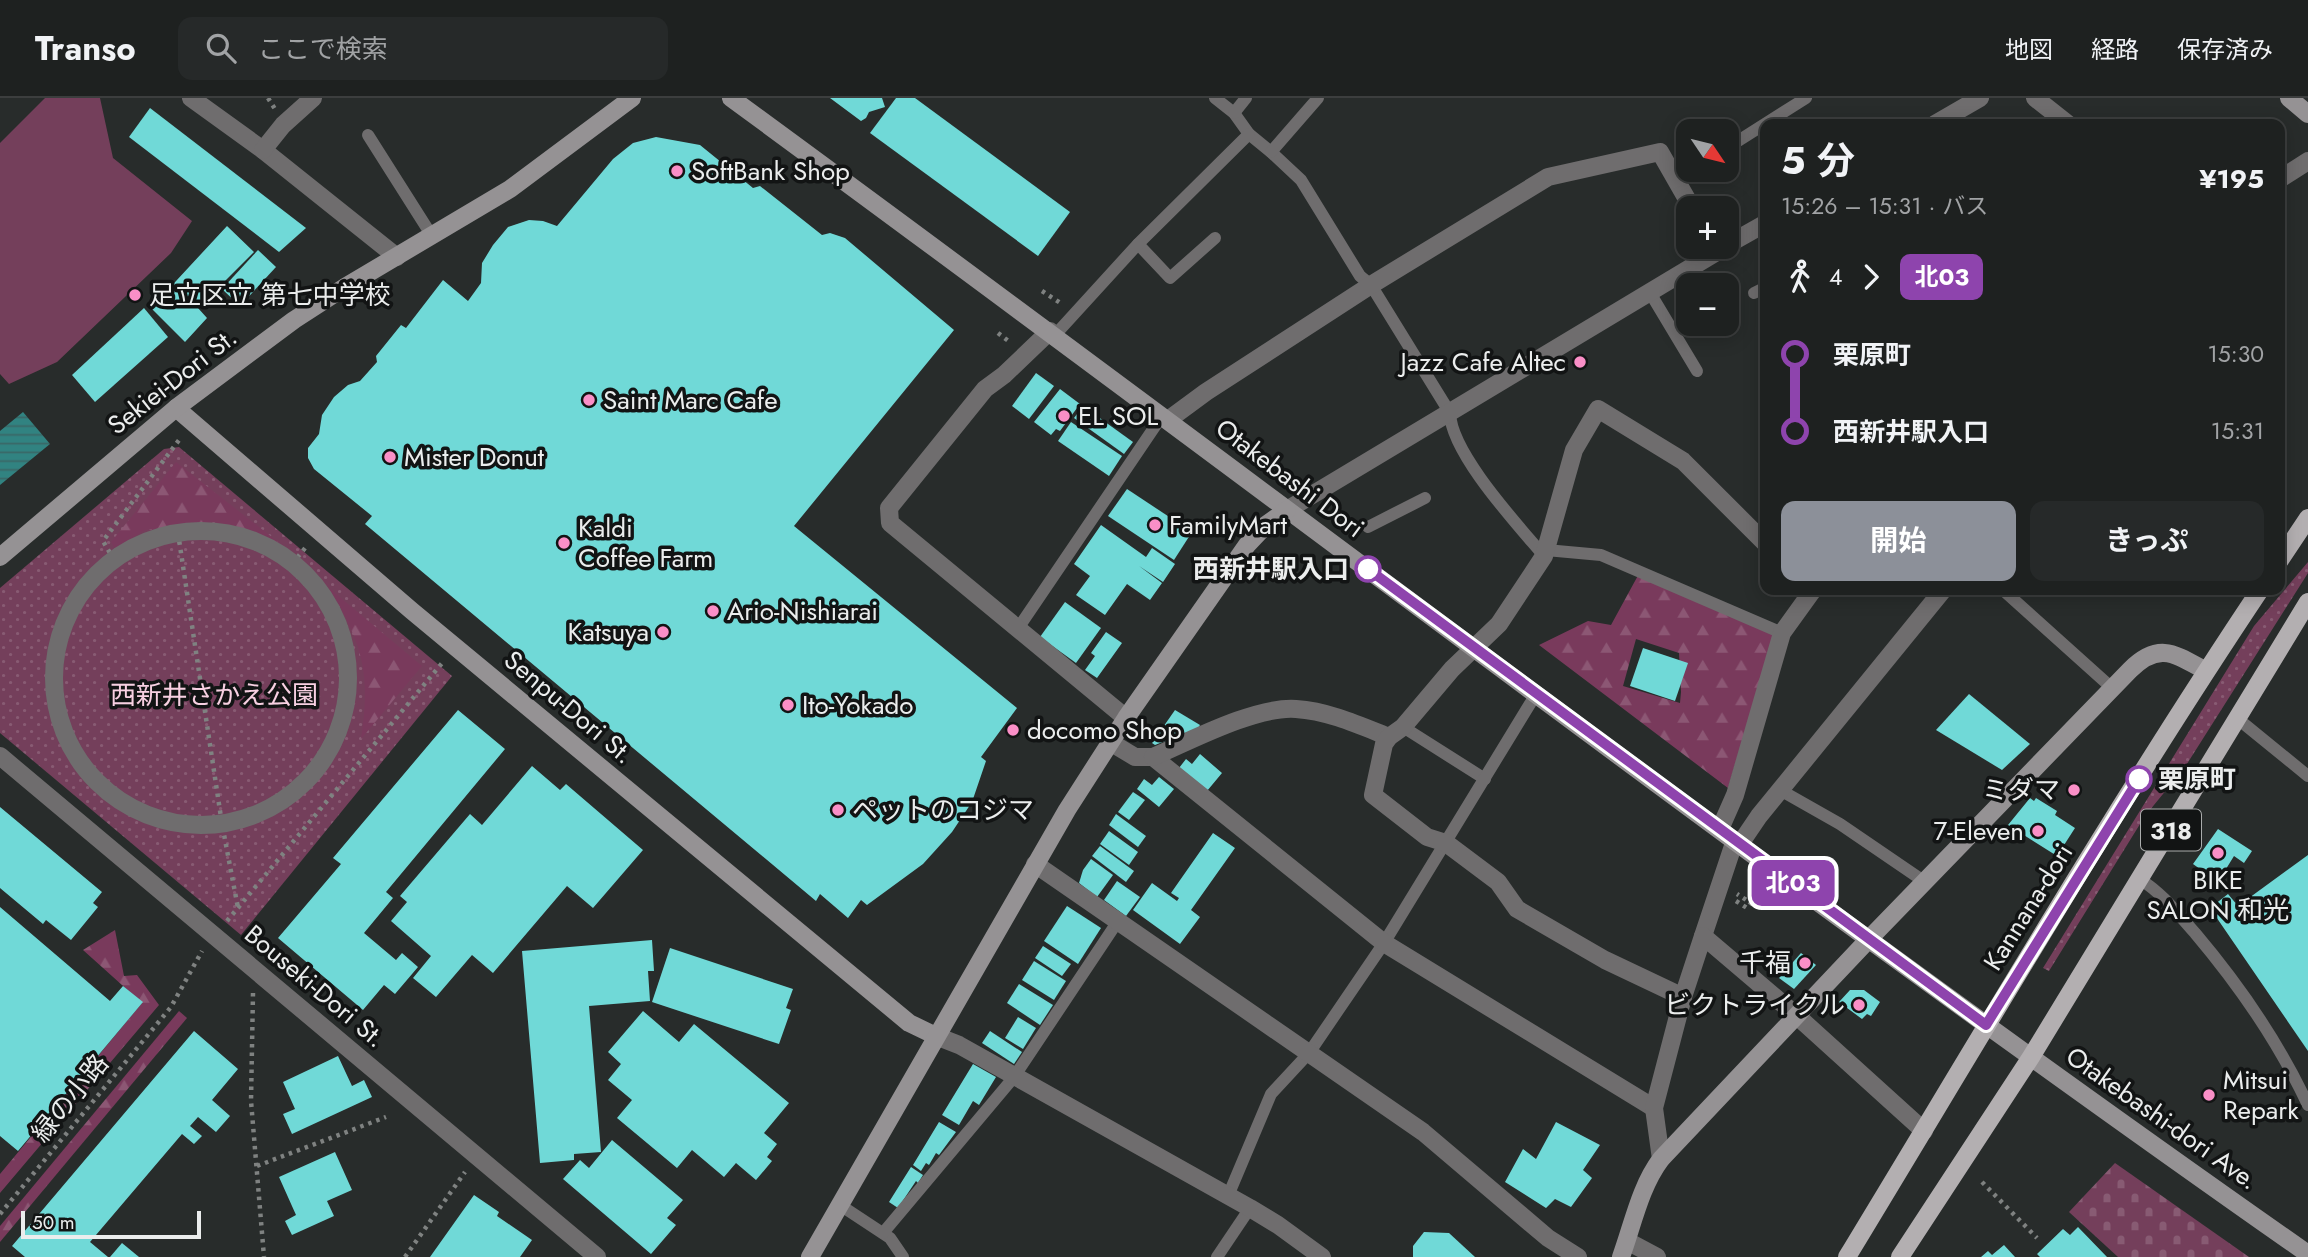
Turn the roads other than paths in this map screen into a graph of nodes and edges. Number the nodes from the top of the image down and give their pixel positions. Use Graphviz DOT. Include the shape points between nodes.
graph roads {
  1 [pos="191,98"];
  2 [pos="313,98"];
  3 [pos="632,98"];
  4 [pos="732,98"];
  5 [pos="1215,98"];
  6 [pos="1246,98"];
  7 [pos="1318,98"];
  8 [pos="1806,98"];
  9 [pos="1980,98"];
  10 [pos="2035,98"];
  11 [pos="2289,98"];
  12 [pos="1958,104"];
  13 [pos="1234,113"];
  14 [pos="2308,114"];
  15 [pos="1773,119"];
  16 [pos="1941,119"];
  17 [pos="2062,119"];
  18 [pos="1760,127"];
  19 [pos="1249,134"];
  20 [pos="368,135"];
  21 [pos="1740,140"];
  22 [pos="263,150"];
  23 [pos="1271,152"];
  24 [pos="2308,160"];
  25 [pos="2285,176"];
  26 [pos="1676,180"];
  27 [pos="1760,226"];
  28 [pos="432,236"];
  29 [pos="1739,237"];
  30 [pos="1215,238"];
  31 [pos="1138,244"];
  32 [pos="397,257"];
  33 [pos="1701,259"];
  34 [pos="1371,285"];
  35 [pos="1649,291"];
  36 [pos="1052,333"];
  37 [pos="1697,371"];
  38 [pos="176,408"];
  39 [pos="1450,413"];
  40 [pos="1165,418"];
  41 [pos="1425,498"];
  42 [pos="1287,510"];
  43 [pos="2308,518"];
  44 [pos="1368,527"];
  45 [pos="1760,538"];
  46 [pos="2285,552"];
  47 [pos="1545,553"];
  48 [pos="0,557"];
  49 [pos="1809,595"];
  50 [pos="1939,595"];
  51 [pos="2009,595"];
  52 [pos="2257,595"];
  53 [pos="2308,602"];
  54 [pos="1017,630"];
  55 [pos="1782,633"];
  56 [pos="1475,648"];
  57 [pos="2206,671"];
  58 [pos="2112,688"];
  59 [pos="1536,694"];
  60 [pos="1126,718"];
  61 [pos="2238,719"];
  62 [pos="1396,732"];
  63 [pos="1110,742"];
  64 [pos="0,756"];
  65 [pos="1153,757"];
  66 [pos="2308,776"];
  67 [pos="1485,779"];
  68 [pos="1780,790"];
  69 [pos="222,824"];
  70 [pos="1732,838"];
  71 [pos="1446,843"];
  72 [pos="1035,864"];
  73 [pos="2141,880"];
  74 [pos="1925,882"];
  75 [pos="1118,921"];
  76 [pos="1703,936"];
  77 [pos="1869,939"];
  78 [pos="1384,943"];
  79 [pos="1683,998"];
  80 [pos="1797,1016"];
  81 [pos="1986,1025"];
  82 [pos="936,1036"];
  83 [pos="1309,1053"];
  84 [pos="2031,1057"];
  85 [pos="1014,1077"];
  86 [pos="2308,1105"];
  87 [pos="1654,1108"];
  88 [pos="1924,1131"];
  89 [pos="1661,1159"];
  90 [pos="1228,1196"];
  91 [pos="840,1205"];
  92 [pos="1250,1208"];
  93 [pos="883,1233"];
  94 [pos="1624,1249"];
  95 [pos="2308,1254"];
  96 [pos="597,1257"];
  97 [pos="810,1257"];
  98 [pos="904,1257"];
  99 [pos="1217,1257"];
  100 [pos="1322,1257"];
  101 [pos="1578,1257"];
  102 [pos="1657,1257"];
  103 [pos="1847,1257"];
  104 [pos="1900,1257"];
  1 -- 22 [label="street"];
  2 -- 22 [label="street"];
  3 -- 28 [label="street, Sekiei-Dori St." via="510,189"];
  4 -- 36 [label="street, Otakebashi Dori"];
  5 -- 13 [label="lane"];
  6 -- 13 [label="lane"];
  7 -- 23 [label="lane"];
  8 -- 15 [label="lane"];
  9 -- 12 [label="street"];
  10 -- 17 [label="street"];
  11 -- 14 [label="street"];
  12 -- 16 [label="street"];
  13 -- 19 [label="lane"];
  18 -- 21 [label="lane"];
  19 -- 23 [label="lane"];
  19 -- 31 [label="lane"];
  20 -- 28 [label="lane"];
  22 -- 32 [label="street"];
  23 -- 34 [label="lane" via="1301,180 1360,276"];
  24 -- 25 [label="street"];
  26 -- 34 [label="street" via="1660,152 1548,177"];
  27 -- 29 [label="street"];
  28 -- 32 [label="street, Sekiei-Dori St."];
  30 -- 31 [label="lane" via="1170,278"];
  31 -- 36 [label="lane"];
  32 -- 38 [label="street, Sekiei-Dori St." via="294,320"];
  33 -- 35 [label="street"];
  34 -- 39 [label="lane"];
  34 -- 40 [label="street"];
  35 -- 37 [label="lane"];
  35 -- 39 [label="street"];
  36 -- 40 [label="street, Otakebashi Dori"];
  36 -- 54 [label="street" via="985,389 888,508 890,523"];
  38 -- 48 [label="street, Sekiei-Dori St."];
  38 -- 82 [label="street, Senpu-Dori St." via="412,611 898,1014"];
  39 -- 42 [label="street"];
  39 -- 47 [label="lane" via="1450,426 1486,487"];
  40 -- 42 [label="street, Otakebashi Dori"];
  40 -- 54 [label="lane"];
  41 -- 44 [label="lane"];
  42 -- 56 [label="street, Otakebashi Dori"];
  42 -- 60 [label="street" via="1247,545"];
  43 -- 46 [label="main road"];
  45 -- 47 [label="street" via="1684,461 1598,409 1574,450"];
  47 -- 55 [label="lane" via="1601,555"];
  47 -- 56 [label="street" via="1499,624"];
  49 -- 55 [label="street"];
  50 -- 68 [label="street"];
  51 -- 58 [label="lane"];
  52 -- 57 [label="main road, Kannana-dori / 318"];
  53 -- 61 [label="main road, 318"];
  54 -- 60 [label="street"];
  55 -- 70 [label="street" via="1735,795"];
  56 -- 59 [label="street, Otakebashi Dori"];
  56 -- 62 [label="street"];
  57 -- 58 [label="street" via="2163,651 2139,661"];
  57 -- 81 [label="main road, Kannana-dori / 318"];
  58 -- 74 [label="street"];
  59 -- 67 [label="lane"];
  59 -- 70 [label="street, Otakebashi Dori"];
  60 -- 63 [label="street"];
  61 -- 66 [label="lane"];
  61 -- 73 [label="main road, 318"];
  62 -- 65 [label="street" via="1294,708 1260,712"];
  62 -- 67 [label="lane"];
  62 -- 71 [label="street" via="1384,744 1373,795 1427,837"];
  63 -- 65 [label="street" via="1135,757"];
  63 -- 72 [label="street"];
  64 -- 96 [label="street, Bouseki-Dori St."];
  65 -- 78 [label="street"];
  67 -- 71 [label="lane"];
  68 -- 70 [label="street" via="1759,816"];
  68 -- 74 [label="lane"];
  69 -- 69 [label="street" via="164,821 112,796 73,752 55,698 59,640 69,612 89,583 144,542 178,533 212,531 246,538 278,552 305,574 327,601 341,632 348,666 346,701 337,735 320,765 277,804"];
  70 -- 76 [label="street"];
  70 -- 77 [label="street, Otakebashi Dori"];
  71 -- 78 [label="lane"];
  71 -- 79 [label="street" via="1498,882 1517,909"];
  72 -- 75 [label="street"];
  72 -- 82 [label="street"];
  73 -- 84 [label="main road, 318"];
  73 -- 86 [label="lane" via="2161,893 2224,968 2271,1035"];
  74 -- 77 [label="street"];
  75 -- 83 [label="street"];
  75 -- 85 [label="lane"];
  76 -- 79 [label="street"];
  76 -- 80 [label="street"];
  77 -- 80 [label="street"];
  77 -- 81 [label="street, Otakebashi Dori"];
  78 -- 83 [label="lane"];
  78 -- 87 [label="street"];
  79 -- 87 [label="street"];
  80 -- 88 [label="street"];
  80 -- 89 [label="street"];
  81 -- 84 [label="street, Otakebashi-dori Ave."];
  81 -- 88 [label="main road, Kannana-dori / 318"];
  82 -- 85 [label="street"];
  82 -- 91 [label="street"];
  83 -- 90 [label="lane" via="1271,1094"];
  83 -- 101 [label="street" via="1423,1132 1548,1238"];
  84 -- 95 [label="street, Otakebashi-dori Ave."];
  84 -- 104 [label="main road, 318"];
  85 -- 90 [label="street"];
  85 -- 93 [label="lane"];
  87 -- 89 [label="street"];
  88 -- 103 [label="main road, Kannana-dori / 318"];
  89 -- 94 [label="street" via="1651,1172"];
  90 -- 92 [label="street"];
  91 -- 93 [label="lane"];
  91 -- 97 [label="street"];
  92 -- 99 [label="lane"];
  92 -- 100 [label="street"];
  93 -- 98 [label="lane"];
  94 -- 102 [label="street"];
}
